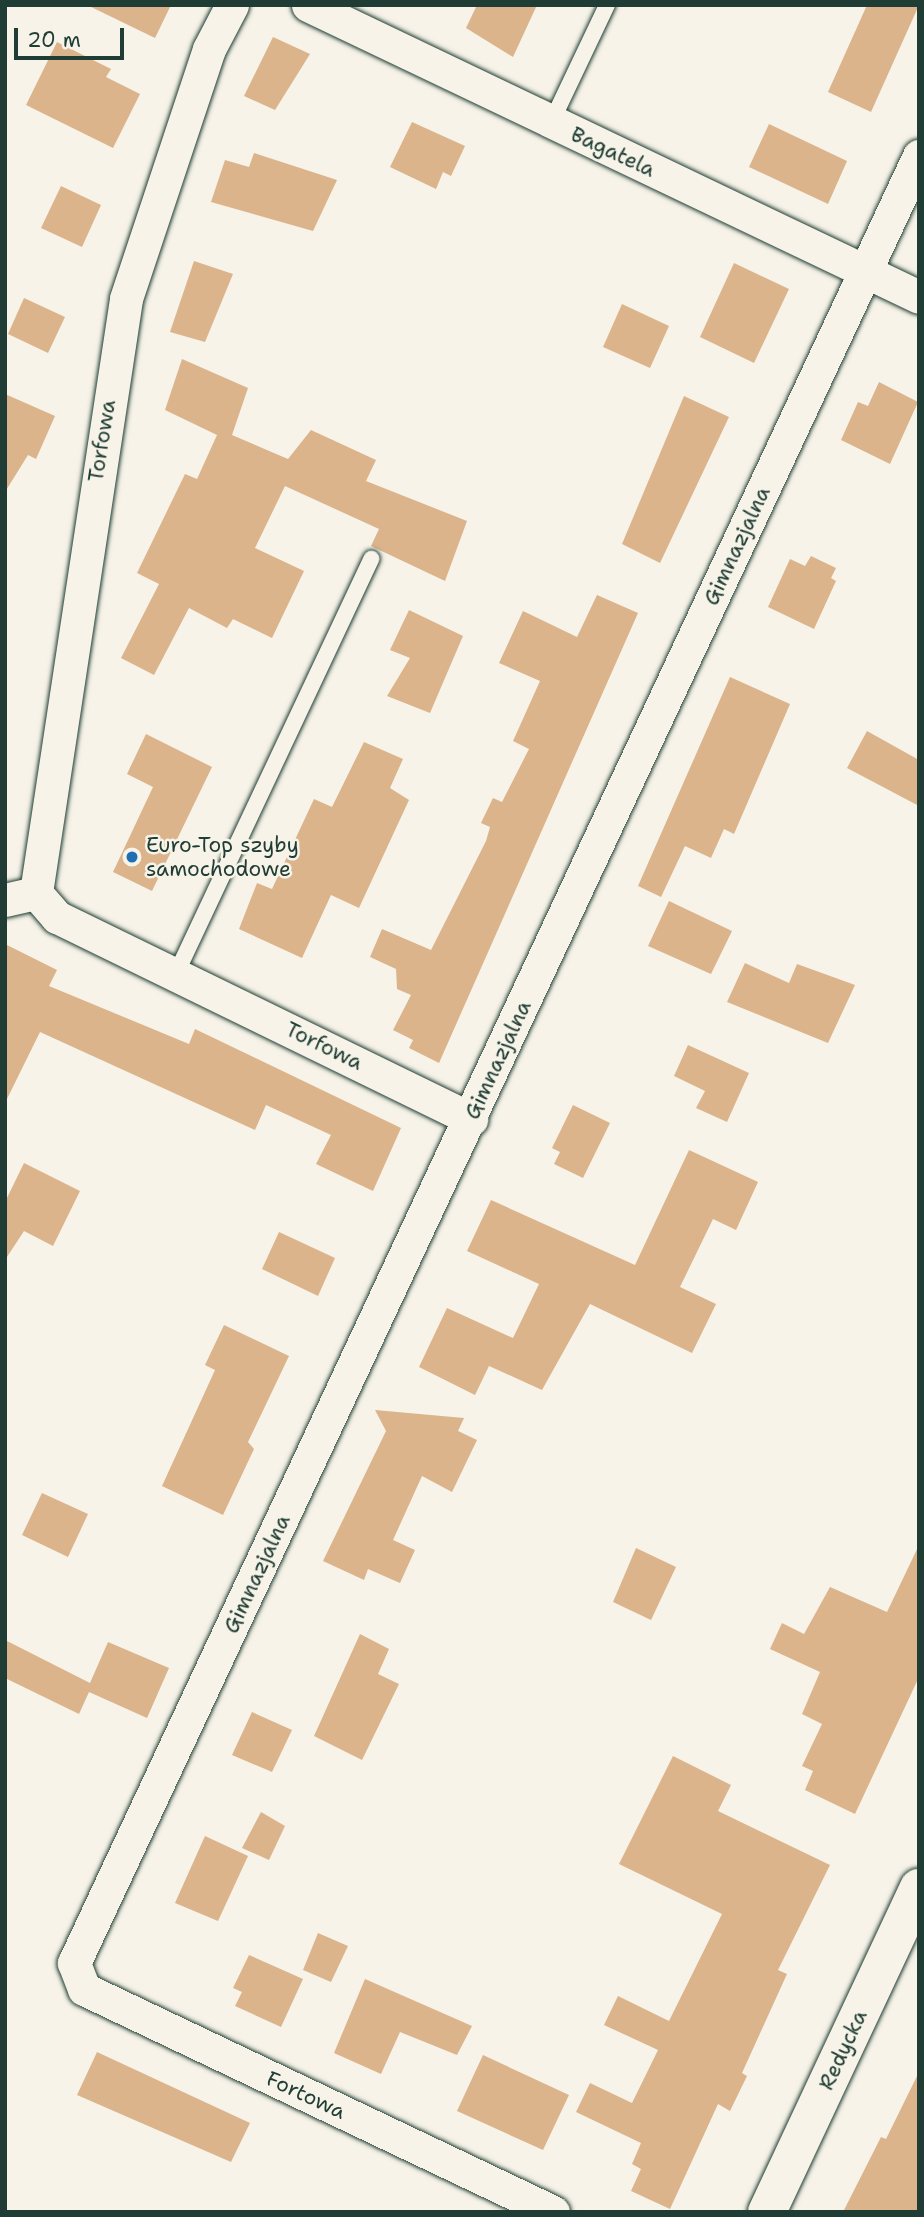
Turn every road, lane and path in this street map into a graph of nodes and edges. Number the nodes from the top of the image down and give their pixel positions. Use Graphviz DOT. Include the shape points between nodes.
graph roads {
  1 [pos="232,5"];
  2 [pos="308,5"];
  3 [pos="607,5"];
  4 [pos="551,123"];
  5 [pos="919,156"];
  6 [pos="864,272"];
  7 [pos="919,298"];
  8 [pos="371,559"];
  9 [pos="21,896"];
  10 [pos="176,974"];
  11 [pos="471,1119"];
  12 [pos="919,1888"];
  13 [pos="74,1963"];
  14 [pos="553,2212"];
  15 [pos="767,2212"];
  1 -- 9 [label="street, Torfowa" via="209,49 125,299"];
  2 -- 4 [label="street, Bagatela"];
  3 -- 4 [label="lane"];
  4 -- 6 [label="street, Bagatela"];
  5 -- 6 [label="street, Gimnazjalna"];
  6 -- 7 [label="street, Bagatela"];
  6 -- 11 [label="street, Gimnazjalna"];
  8 -- 10 [label="lane"];
  9 -- 10 [label="street, Torfowa"];
  10 -- 11 [label="street, Torfowa"];
  11 -- 13 [label="street, Gimnazjalna"];
  12 -- 15 [label="street, Redycka"];
  13 -- 14 [label="street, Fortowa" via="83,1989"];
}
